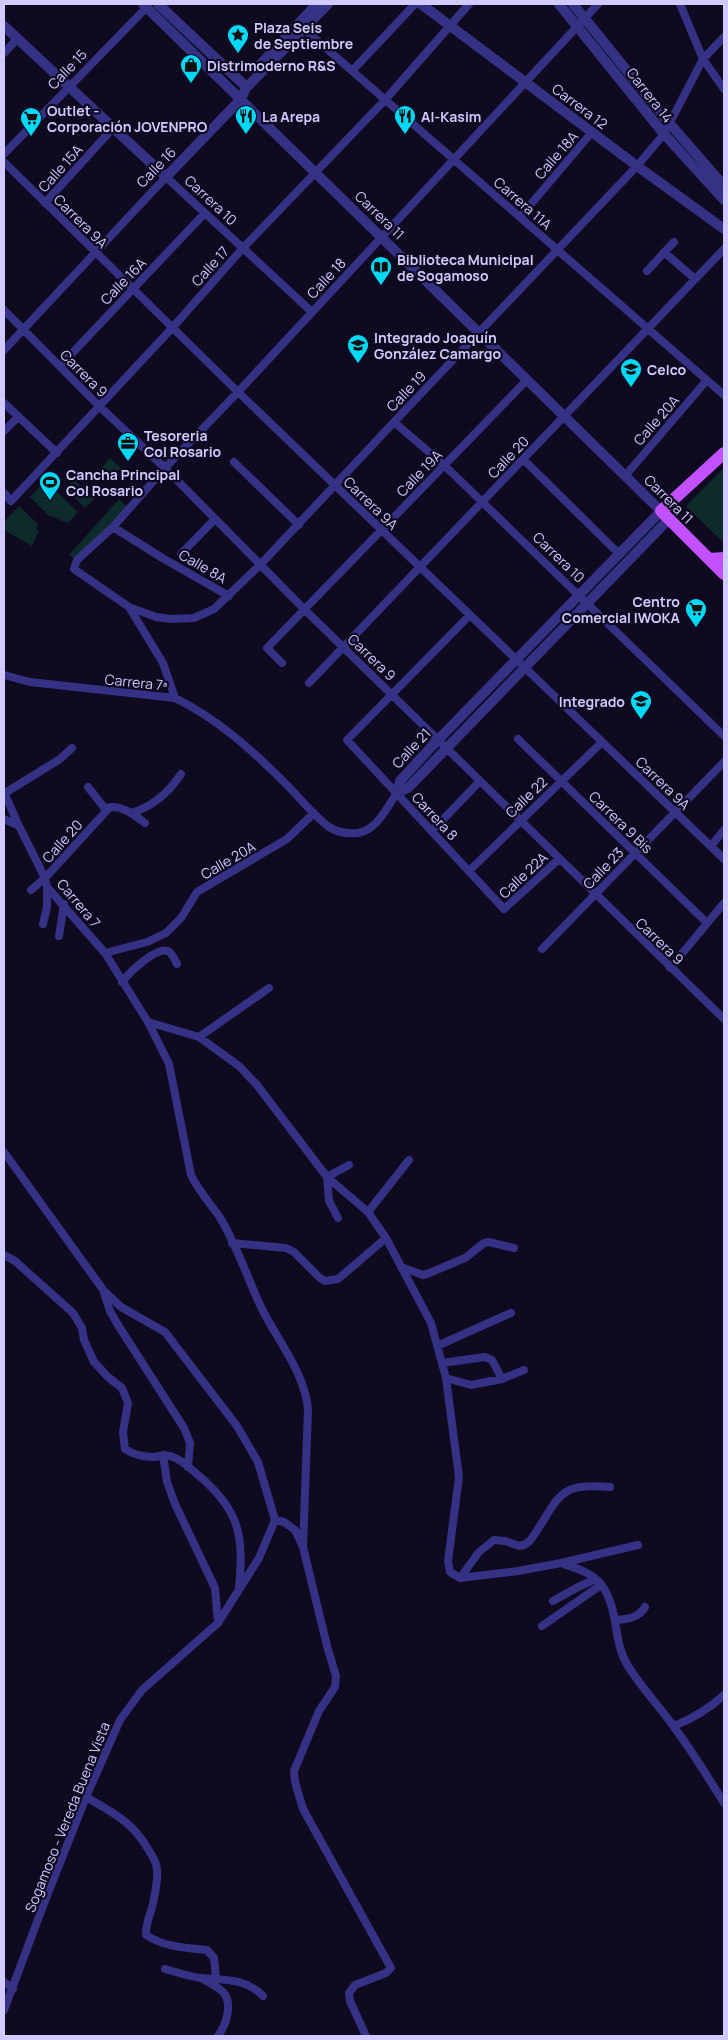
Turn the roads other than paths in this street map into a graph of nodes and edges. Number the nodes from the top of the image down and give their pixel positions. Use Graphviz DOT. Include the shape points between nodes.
graph roads {
  1 [pos="317,4"];
  2 [pos="328,4"];
  3 [pos="415,4"];
  4 [pos="421,4"];
  5 [pos="469,4"];
  6 [pos="559,4"];
  7 [pos="572,4"];
  8 [pos="598,4"];
  9 [pos="680,4"];
  10 [pos="146,5"];
  11 [pos="161,5"];
  12 [pos="581,21"];
  13 [pos="450,25"];
  14 [pos="4,26"];
  15 [pos="302,26"];
  16 [pos="724,38"];
  17 [pos="17,39"];
  18 [pos="4,53"];
  19 [pos="704,59"];
  20 [pos="352,71"];
  21 [pos="525,82"];
  22 [pos="242,83"];
  23 [pos="70,86"];
  24 [pos="724,89"];
  25 [pos="236,96"];
  26 [pos="385,100"];
  27 [pos="670,124"];
  28 [pos="114,127"];
  29 [pos="592,132"];
  30 [pos="664,134"];
  31 [pos="4,154"];
  32 [pos="453,159"];
  33 [pos="4,162"];
  34 [pos="637,166"];
  35 [pos="314,172"];
  36 [pos="166,177"];
  37 [pos="724,186"];
  38 [pos="724,200"];
  39 [pos="45,203"];
  40 [pos="204,214"];
  41 [pos="520,217"];
  42 [pos="724,229"];
  43 [pos="381,237"];
  44 [pos="674,242"];
  45 [pos="243,248"];
  46 [pos="724,249"];
  47 [pos="557,250"];
  48 [pos="95,252"];
  49 [pos="664,252"];
  50 [pos="647,271"];
  51 [pos="696,279"];
  52 [pos="133,289"];
  53 [pos="4,310"];
  54 [pos="312,312"];
  55 [pos="172,327"];
  56 [pos="23,329"];
  57 [pos="648,329"];
  58 [pos="479,333"];
  59 [pos="4,350"];
  60 [pos="60,366"];
  61 [pos="527,380"];
  62 [pos="707,380"];
  63 [pos="238,392"];
  64 [pos="724,395"];
  65 [pos="4,403"];
  66 [pos="99,406"];
  67 [pos="564,416"];
  68 [pos="18,417"];
  69 [pos="394,422"];
  70 [pos="4,431"];
  71 [pos="57,453"];
  72 [pos="723,454"];
  73 [pos="523,459"];
  74 [pos="234,462"];
  75 [pos="444,465"];
  76 [pos="165,468"];
  77 [pos="624,476"];
  78 [pos="336,486"];
  79 [pos="4,493"];
  80 [pos="482,502"];
  81 [pos="664,515"];
  82 [pos="215,519"];
  83 [pos="299,525"];
  84 [pos="113,527"];
  85 [pos="382,530"];
  86 [pos="181,554"];
  87 [pos="619,554"];
  88 [pos="724,558"];
  89 [pos="709,559"];
  90 [pos="260,565"];
  91 [pos="420,567"];
  92 [pos="724,574"];
  93 [pos="230,596"];
  94 [pos="579,596"];
  95 [pos="587,603"];
  96 [pos="129,607"];
  97 [pos="304,609"];
  98 [pos="470,615"];
  99 [pos="344,647"];
  100 [pos="282,663"];
  101 [pos="520,663"];
  102 [pos="4,675"];
  103 [pos="309,683"];
  104 [pos="392,694"];
  105 [pos="175,698"];
  106 [pos="724,736"];
  107 [pos="518,739"];
  108 [pos="602,742"];
  109 [pos="442,744"];
  110 [pos="72,748"];
  111 [pos="724,762"];
  112 [pos="181,774"];
  113 [pos="480,780"];
  114 [pos="561,781"];
  115 [pos="88,787"];
  116 [pos="4,792"];
  117 [pos="397,793"];
  118 [pos="108,808"];
  119 [pos="676,812"];
  120 [pos="131,813"];
  121 [pos="314,813"];
  122 [pos="4,819"];
  123 [pos="520,820"];
  124 [pos="144,823"];
  125 [pos="18,826"];
  126 [pos="724,830"];
  127 [pos="432,832"];
  128 [pos="711,846"];
  129 [pos="635,854"];
  130 [pos="559,859"];
  131 [pos="724,859"];
  132 [pos="469,871"];
  133 [pos="46,882"];
  134 [pos="31,890"];
  135 [pos="596,894"];
  136 [pos="724,903"];
  137 [pos="64,904"];
  138 [pos="504,909"];
  139 [pos="44,924"];
  140 [pos="707,924"];
  141 [pos="59,936"];
  142 [pos="542,949"];
  143 [pos="105,953"];
  144 [pos="177,964"];
  145 [pos="670,968"];
  146 [pos="122,982"];
  147 [pos="269,988"];
  148 [pos="724,1019"];
  149 [pos="148,1022"];
  150 [pos="199,1037"];
  151 [pos="4,1152"];
  152 [pos="409,1160"];
  153 [pos="349,1165"];
  154 [pos="327,1176"];
  155 [pos="368,1212"];
  156 [pos="338,1218"];
  157 [pos="386,1238"];
  158 [pos="232,1243"];
  159 [pos="514,1248"];
  160 [pos="4,1255"];
  161 [pos="401,1267"];
  162 [pos="104,1291"];
  163 [pos="510,1313"];
  164 [pos="437,1346"];
  165 [pos="442,1364"];
  166 [pos="524,1370"];
  167 [pos="446,1378"];
  168 [pos="502,1379"];
  169 [pos="163,1455"];
  170 [pos="188,1467"];
  171 [pos="610,1487"];
  172 [pos="274,1520"];
  173 [pos="638,1545"];
  174 [pos="303,1547"];
  175 [pos="561,1563"];
  176 [pos="460,1578"];
  177 [pos="599,1582"];
  178 [pos="239,1590"];
  179 [pos="553,1601"];
  180 [pos="644,1607"];
  181 [pos="616,1620"];
  182 [pos="218,1623"];
  183 [pos="542,1626"];
  184 [pos="724,1695"];
  185 [pos="674,1726"];
  186 [pos="86,1797"];
  187 [pos="724,1803"];
  188 [pos="164,1969"];
  189 [pos="199,1978"];
  190 [pos="216,1978"];
  191 [pos="4,1982"];
  192 [pos="12,1989"];
  193 [pos="263,1996"];
  194 [pos="4,2010"];
  195 [pos="218,2036"];
  196 [pos="366,2036"];
  1 -- 15 [label="street, Calle 16"];
  2 -- 15 [label="street, Calle 16"];
  3 -- 20 [label="street"];
  4 -- 13 [label="street, Carrera 12"];
  5 -- 13 [label="street, Calle 17"];
  6 -- 12 [label="street, Carrera 14"];
  7 -- 12 [label="street, Carrera 14"];
  8 -- 12 [label="street, Calle 18"];
  9 -- 19 [label="street"];
  10 -- 23 [label="street, Calle 15"];
  10 -- 25 [label="street, Carrera 11"];
  11 -- 22 [label="street"];
  12 -- 21 [label="street, Calle 18"];
  12 -- 27 [label="street, Carrera 14"];
  12 -- 30 [label="street, Carrera 14"];
  13 -- 21 [label="street, Carrera 12"];
  13 -- 26 [label="street, Calle 17"];
  14 -- 17 [label="street, Carrera 10"];
  15 -- 20 [label="street, Carrera 11A"];
  15 -- 22 [label="street, Calle 16"];
  15 -- 25 [label="street, Calle 16"];
  16 -- 19 [label="street, Calle 19"];
  17 -- 18 [label="street"];
  17 -- 23 [label="street, Carrera 10"];
  19 -- 24 [label="street"];
  19 -- 27 [label="street, Calle 19"];
  20 -- 26 [label="street, Carrera 11A"];
  21 -- 29 [label="street, Carrera 12"];
  21 -- 32 [label="street, Calle 18"];
  22 -- 25 [label="street, Calle 16"];
  23 -- 28 [label="street, Carrera 10"];
  23 -- 31 [label="street, Calle 15"];
  25 -- 35 [label="street, Carrera 11"];
  25 -- 36 [label="street, Calle 16"];
  26 -- 32 [label="street, Carrera 11A"];
  26 -- 35 [label="street, Calle 17"];
  27 -- 30 [label="street, Calle 19"];
  27 -- 37 [label="street, Carrera 14"];
  28 -- 36 [label="street, Carrera 10"];
  28 -- 39 [label="street, Calle 15A"];
  29 -- 34 [label="street, Carrera 12"];
  29 -- 41 [label="street, Calle 18A"];
  30 -- 34 [label="street, Calle 19"];
  30 -- 38 [label="street, Carrera 14"];
  32 -- 41 [label="street, Carrera 11A"];
  32 -- 43 [label="street, Calle 18"];
  33 -- 39 [label="street, Carrera 9A"];
  34 -- 42 [label="street, Carrera 12"];
  34 -- 47 [label="street, Calle 19"];
  35 -- 43 [label="street, Carrera 11"];
  35 -- 45 [label="street, Calle 17"];
  36 -- 40 [label="street, Carrera 10"];
  36 -- 48 [label="street, Calle 16"];
  39 -- 48 [label="street, Carrera 9A"];
  40 -- 45 [label="street, Carrera 10"];
  40 -- 52 [label="street, Calle 16A"];
  41 -- 47 [label="street, Carrera 11A"];
  43 -- 54 [label="street, Calle 18"];
  43 -- 58 [label="street, Carrera 11"];
  44 -- 49 [label="street"];
  45 -- 54 [label="street, Carrera 10"];
  45 -- 55 [label="street, Calle 17"];
  46 -- 51 [label="street, Calle 20"];
  47 -- 57 [label="street, Carrera 11A"];
  47 -- 58 [label="street, Calle 19"];
  48 -- 52 [label="street, Carrera 9A"];
  48 -- 56 [label="street, Calle 16"];
  49 -- 50 [label="street"];
  49 -- 51 [label="street"];
  51 -- 57 [label="street, Calle 20"];
  52 -- 55 [label="street, Carrera 9A"];
  52 -- 60 [label="street, Calle 16A"];
  53 -- 56 [label="street, Carrera 9"];
  54 -- 63 [label="street, Calle 18"];
  55 -- 63 [label="street, Carrera 9A"];
  55 -- 66 [label="street, Calle 17"];
  56 -- 59 [label="street, Calle 16"];
  56 -- 60 [label="street, Carrera 9"];
  57 -- 62 [label="street, Carrera 11A"];
  57 -- 67 [label="street, Calle 20"];
  58 -- 61 [label="street, Carrera 11"];
  58 -- 69 [label="street, Calle 19"];
  60 -- 66 [label="street, Carrera 9"];
  61 -- 67 [label="street, Carrera 11"];
  61 -- 75 [label="street, Calle 19A"];
  62 -- 64 [label="street, Carrera 11A"];
  62 -- 77 [label="street, Calle 20A"];
  63 -- 76 [label="street, Calle 18"];
  63 -- 78 [label="street, Carrera 9A"];
  65 -- 68 [label="street"];
  66 -- 71 [label="street, Calle 17"];
  66 -- 76 [label="street, Carrera 9"];
  67 -- 73 [label="street, Calle 20"];
  67 -- 77 [label="street, Carrera 11"];
  68 -- 70 [label="street"];
  68 -- 71 [label="street"];
  69 -- 75 [label="street, Carrera 10"];
  69 -- 78 [label="street, Calle 19"];
  71 -- 79 [label="street, Calle 17" via="11,501"];
  72 -- 81 [label="main road, Calle 21"];
  73 -- 80 [label="street, Calle 20"];
  73 -- 87 [label="street"];
  74 -- 83 [label="street"];
  75 -- 80 [label="street, Carrera 10"];
  75 -- 85 [label="street, Calle 19A"];
  76 -- 82 [label="street, Carrera 9"];
  76 -- 84 [label="street, Calle 18"];
  77 -- 81 [label="street, Carrera 11"];
  78 -- 83 [label="street, Calle 19"];
  78 -- 85 [label="street, Carrera 9A"];
  80 -- 91 [label="street, Calle 20"];
  80 -- 94 [label="street, Carrera 10"];
  81 -- 87 [label="street, Calle 21"];
  81 -- 89 [label="main road, Carrera 11"];
  81 -- 95 [label="street, Calle 21"];
  82 -- 86 [label="street"];
  82 -- 90 [label="street, Carrera 9"];
  83 -- 90 [label="street, Calle 19"];
  84 -- 93 [label="street, Calle 8A"];
  84 -- 96 [label="street, Calle 18" via="78,560 74,569"];
  85 -- 91 [label="street, Carrera 9A"];
  85 -- 97 [label="street, Calle 19A"];
  87 -- 94 [label="street, Calle 21"];
  88 -- 89 [label="main road"];
  89 -- 92 [label="main road, Carrera 11"];
  90 -- 93 [label="street, Calle 19"];
  90 -- 97 [label="street, Carrera 9"];
  91 -- 98 [label="street, Carrera 9A"];
  91 -- 99 [label="street, Calle 20"];
  93 -- 96 [label="street" via="214,609 194,618 156,617"];
  94 -- 95 [label="street, Carrera 10"];
  94 -- 101 [label="street, Calle 21"];
  95 -- 101 [label="street, Calle 21"];
  95 -- 106 [label="street, Carrera 10"];
  96 -- 105 [label="street" via="163,663"];
  97 -- 99 [label="street, Carrera 9"];
  97 -- 100 [label="street, Calle 19A" via="267,648"];
  98 -- 101 [label="street, Carrera 9A"];
  98 -- 104 [label="street"];
  99 -- 103 [label="street, Calle 20"];
  99 -- 104 [label="street, Carrera 9"];
  101 -- 108 [label="street, Carrera 9A"];
  101 -- 109 [label="street, Calle 21"];
  102 -- 105 [label="street, Carrera 7ª" via="30,682"];
  104 -- 109 [label="street, Carrera 9"];
  104 -- 117 [label="street, Carrera 8" via="347,740"];
  105 -- 121 [label="street, Carrera 7ª" via="236,737"];
  107 -- 114 [label="street, Carrera 9 Bis"];
  108 -- 114 [label="street, Calle 22"];
  108 -- 119 [label="street, Carrera 9A"];
  109 -- 113 [label="street, Carrera 9"];
  109 -- 117 [label="street, Calle 21" via="408,788"];
  110 -- 116 [label="street" via="60,759"];
  111 -- 119 [label="street, Calle 23"];
  112 -- 120 [label="street" via="168,791 144,809"];
  113 -- 123 [label="street, Carrera 9"];
  113 -- 127 [label="street"];
  114 -- 123 [label="street, Calle 22"];
  114 -- 129 [label="street, Carrera 9 Bis"];
  115 -- 118 [label="street"];
  116 -- 125 [label="street, Carrera 7"];
  117 -- 121 [label="street, Carrera 7ª" via="375,825 357,833 335,830"];
  117 -- 127 [label="street, Carrera 8"];
  118 -- 120 [label="street" via="117,806"];
  118 -- 133 [label="street, Calle 20"];
  119 -- 128 [label="street, Carrera 9A"];
  119 -- 129 [label="street, Calle 23"];
  120 -- 124 [label="street"];
  121 -- 143 [label="street, Calle 20A" via="287,839 197,892 181,918 166,933 147,942"];
  122 -- 125 [label="street"];
  123 -- 130 [label="street, Carrera 9"];
  123 -- 132 [label="street, Calle 22"];
  125 -- 133 [label="street, Carrera 7"];
  126 -- 128 [label="street"];
  127 -- 132 [label="street, Carrera 8"];
  128 -- 131 [label="street, Carrera 9A"];
  129 -- 135 [label="street, Calle 23"];
  129 -- 140 [label="street, Carrera 9 Bis"];
  130 -- 135 [label="street, Carrera 9"];
  130 -- 138 [label="street, Calle 22A"];
  132 -- 138 [label="street, Carrera 8"];
  133 -- 134 [label="street, Calle 20"];
  133 -- 137 [label="street, Carrera 7"];
  133 -- 139 [label="street"];
  135 -- 142 [label="street, Calle 23"];
  135 -- 145 [label="street, Carrera 9"];
  136 -- 140 [label="street"];
  137 -- 141 [label="street"];
  137 -- 143 [label="street, Carrera 7"];
  140 -- 145 [label="street"];
  143 -- 146 [label="street, Carrera 7"];
  144 -- 146 [label="street" via="168,951 163,951 132,969"];
  145 -- 148 [label="street, Carrera 9"];
  146 -- 149 [label="street, Carrera 7"];
  147 -- 150 [label="street"];
  149 -- 150 [label="street"];
  149 -- 158 [label="street, Carrera 7" via="169,1064 192,1174"];
  150 -- 154 [label="street" via="227,1056 258,1085"];
  151 -- 162 [label="street"];
  152 -- 155 [label="street"];
  153 -- 154 [label="street"];
  154 -- 155 [label="street"];
  154 -- 156 [label="street" via="329,1201"];
  155 -- 157 [label="street"];
  157 -- 158 [label="street" via="338,1279 325,1281 286,1248"];
  157 -- 161 [label="street"];
  158 -- 174 [label="street, Carrera 7" via="307,1395"];
  159 -- 161 [label="street" via="484,1243 465,1258 423,1275"];
  160 -- 169 [label="street" via="15,1260 73,1314 82,1328 94,1362 122,1388 128,1403 123,1432 125,1449 145,1457"];
  161 -- 164 [label="street" via="431,1323"];
  162 -- 170 [label="street" via="118,1325 184,1428 190,1443"];
  162 -- 172 [label="street" via="121,1307 165,1332 237,1426 258,1462"];
  163 -- 164 [label="street"];
  164 -- 165 [label="street"];
  165 -- 167 [label="street"];
  165 -- 168 [label="street" via="485,1357 492,1360"];
  166 -- 168 [label="street"];
  167 -- 168 [label="street" via="471,1386"];
  167 -- 176 [label="street" via="459,1477 448,1561 450,1572"];
  169 -- 170 [label="street" via="173,1456"];
  169 -- 182 [label="street" via="167,1482 175,1504 214,1588"];
  170 -- 178 [label="street" via="217,1491 228,1506 241,1547"];
  171 -- 176 [label="street" via="584,1485 564,1492 529,1542 519,1546 494,1540 479,1552"];
  172 -- 174 [label="street" via="295,1530"];
  172 -- 178 [label="street, Sogamoso - Vereda Buena Vista" via="259,1558"];
  173 -- 175 [label="street"];
  174 -- 196 [label="street" via="336,1676 335,1687 319,1711 297,1761 295,1782 303,1809 390,1962 391,1968 386,1973 355,1985 349,1993"];
  175 -- 176 [label="street"];
  175 -- 177 [label="street" via="583,1571"];
  177 -- 179 [label="street" via="578,1587"];
  177 -- 181 [label="street" via="611,1601"];
  177 -- 183 [label="street"];
  178 -- 182 [label="street, Sogamoso - Vereda Buena Vista"];
  180 -- 181 [label="street" via="634,1617"];
  181 -- 185 [label="street" via="620,1651 628,1666"];
  182 -- 186 [label="street, Sogamoso - Vereda Buena Vista" via="142,1690 120,1720"];
  184 -- 185 [label="street" via="695,1718"];
  185 -- 187 [label="street"];
  186 -- 190 [label="street" via="132,1826 155,1861 156,1885 146,1935 182,1948 207,1950 214,1958"];
  186 -- 192 [label="street, Sogamoso - Vereda Buena Vista"];
  188 -- 189 [label="street"];
  189 -- 190 [label="street"];
  189 -- 195 [label="street" via="226,1996 228,2013"];
  190 -- 193 [label="street" via="244,1983"];
  191 -- 192 [label="street"];
  192 -- 194 [label="street, Sogamoso - Vereda Buena Vista"];
}
